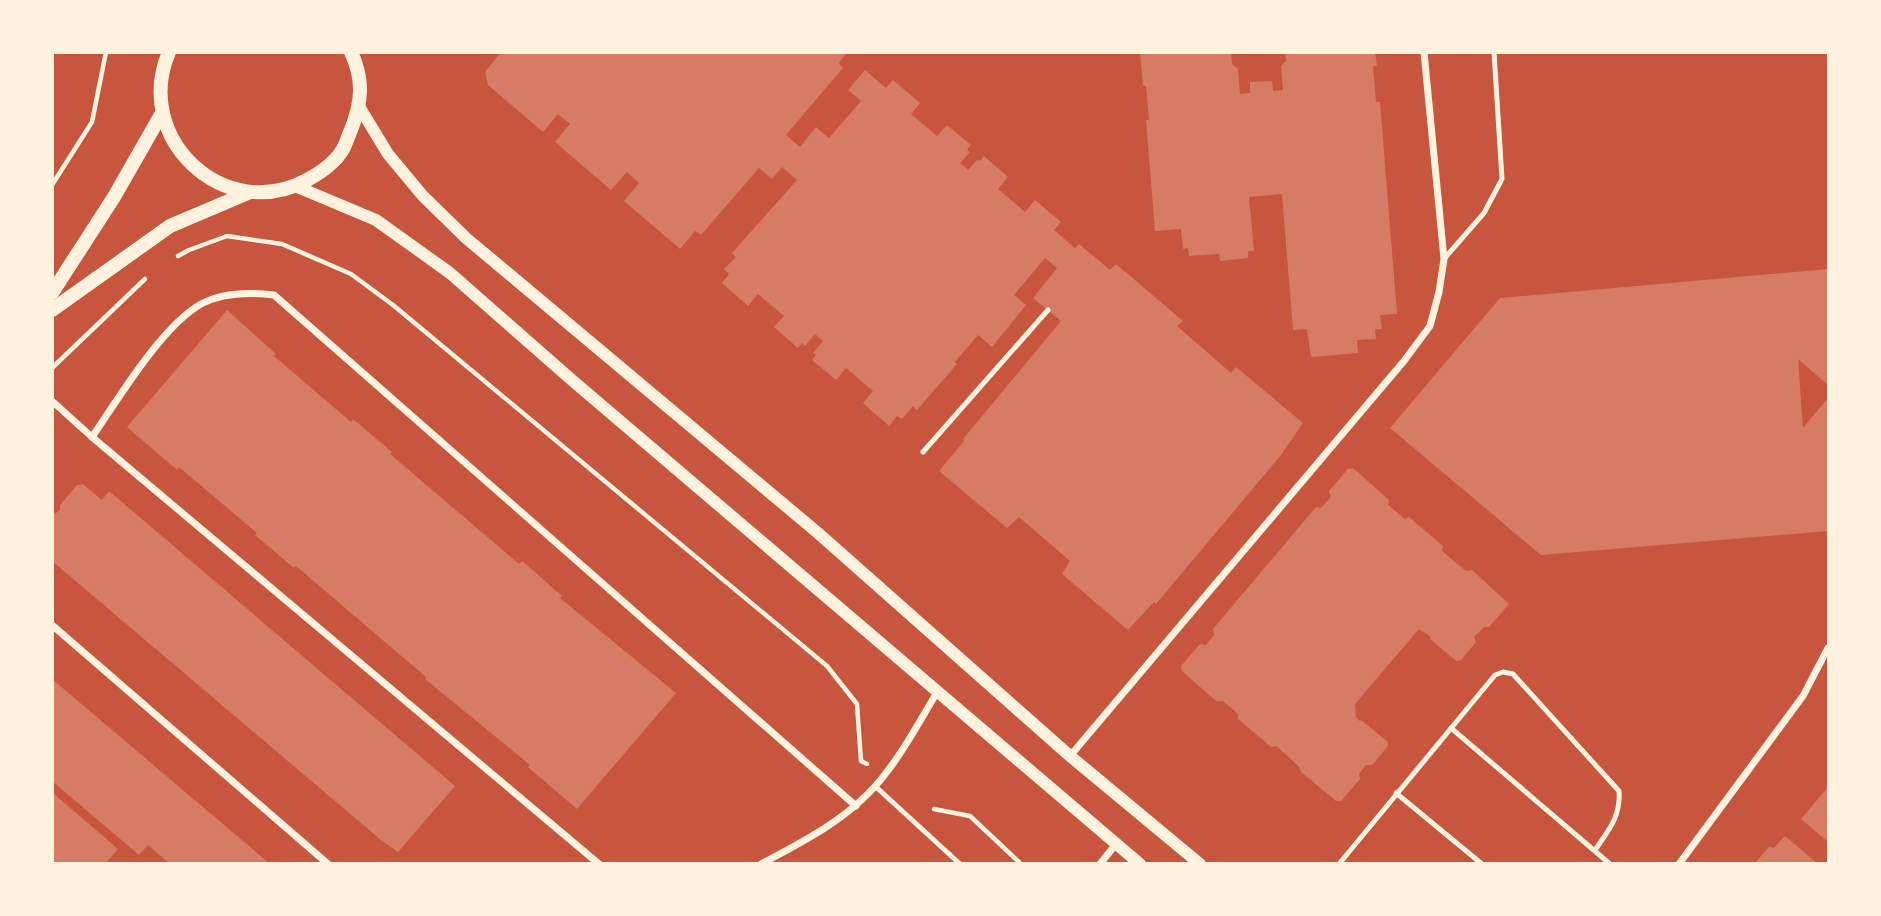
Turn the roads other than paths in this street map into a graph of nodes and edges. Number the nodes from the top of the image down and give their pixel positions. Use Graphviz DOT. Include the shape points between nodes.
graph roads {
  1 [pos="169,52"];
  2 [pos="1424,52"];
  3 [pos="1494,52"];
  4 [pos="357,56"];
  5 [pos="360,108"];
  6 [pos="162,113"];
  7 [pos="295,186"];
  8 [pos="250,192"];
  9 [pos="1444,259"];
  10 [pos="52,293"];
  11 [pos="52,310"];
  12 [pos="1048,310"];
  13 [pos="52,401"];
  14 [pos="92,437"];
  15 [pos="923,452"];
  16 [pos="52,625"];
  17 [pos="1829,648"];
  18 [pos="938,691"];
  19 [pos="1451,728"];
  20 [pos="1070,756"];
  21 [pos="875,786"];
  22 [pos="1396,793"];
  23 [pos="856,806"];
  24 [pos="1116,844"];
  25 [pos="1595,849"];
  26 [pos="328,863"];
  27 [pos="598,863"];
  28 [pos="761,863"];
  29 [pos="960,863"];
  30 [pos="1100,863"];
  31 [pos="1140,863"];
  32 [pos="1200,863"];
  33 [pos="1339,863"];
  34 [pos="1482,863"];
  35 [pos="1610,863"];
  36 [pos="1679,863"];
  1 -- 6 [label="main road" via="160,88"];
  2 -- 9 [label="street"];
  3 -- 9 [label="lane" via="1502,178 1484,213"];
  4 -- 5 [label="main road"];
  5 -- 7 [label="main road" via="343,150 322,172"];
  5 -- 20 [label="street" via="388,154 466,238 834,547"];
  6 -- 8 [label="main road" via="174,143 193,167 220,184"];
  6 -- 10 [label="main road"];
  7 -- 8 [label="main road"];
  7 -- 18 [label="street" via="376,220 450,273"];
  8 -- 11 [label="main road" via="170,226"];
  9 -- 20 [label="street" via="1430,326 1404,361"];
  12 -- 15 [label="lane"];
  13 -- 14 [label="street"];
  14 -- 23 [label="street" via="180,320 221,296 274,295"];
  14 -- 27 [label="street"];
  16 -- 26 [label="street"];
  17 -- 36 [label="street" via="1804,696"];
  18 -- 21 [label="street"];
  18 -- 24 [label="street"];
  19 -- 22 [label="lane"];
  19 -- 25 [label="lane"];
  19 -- 25 [label="lane" via="1495,675 1513,674 1619,791 1615,822"];
  20 -- 32 [label="street"];
  21 -- 23 [label="street"];
  21 -- 29 [label="lane"];
  22 -- 33 [label="lane"];
  22 -- 34 [label="lane"];
  23 -- 28 [label="street" via="811,838"];
  24 -- 30 [label="street"];
  24 -- 31 [label="street"];
  25 -- 35 [label="lane"];
}
